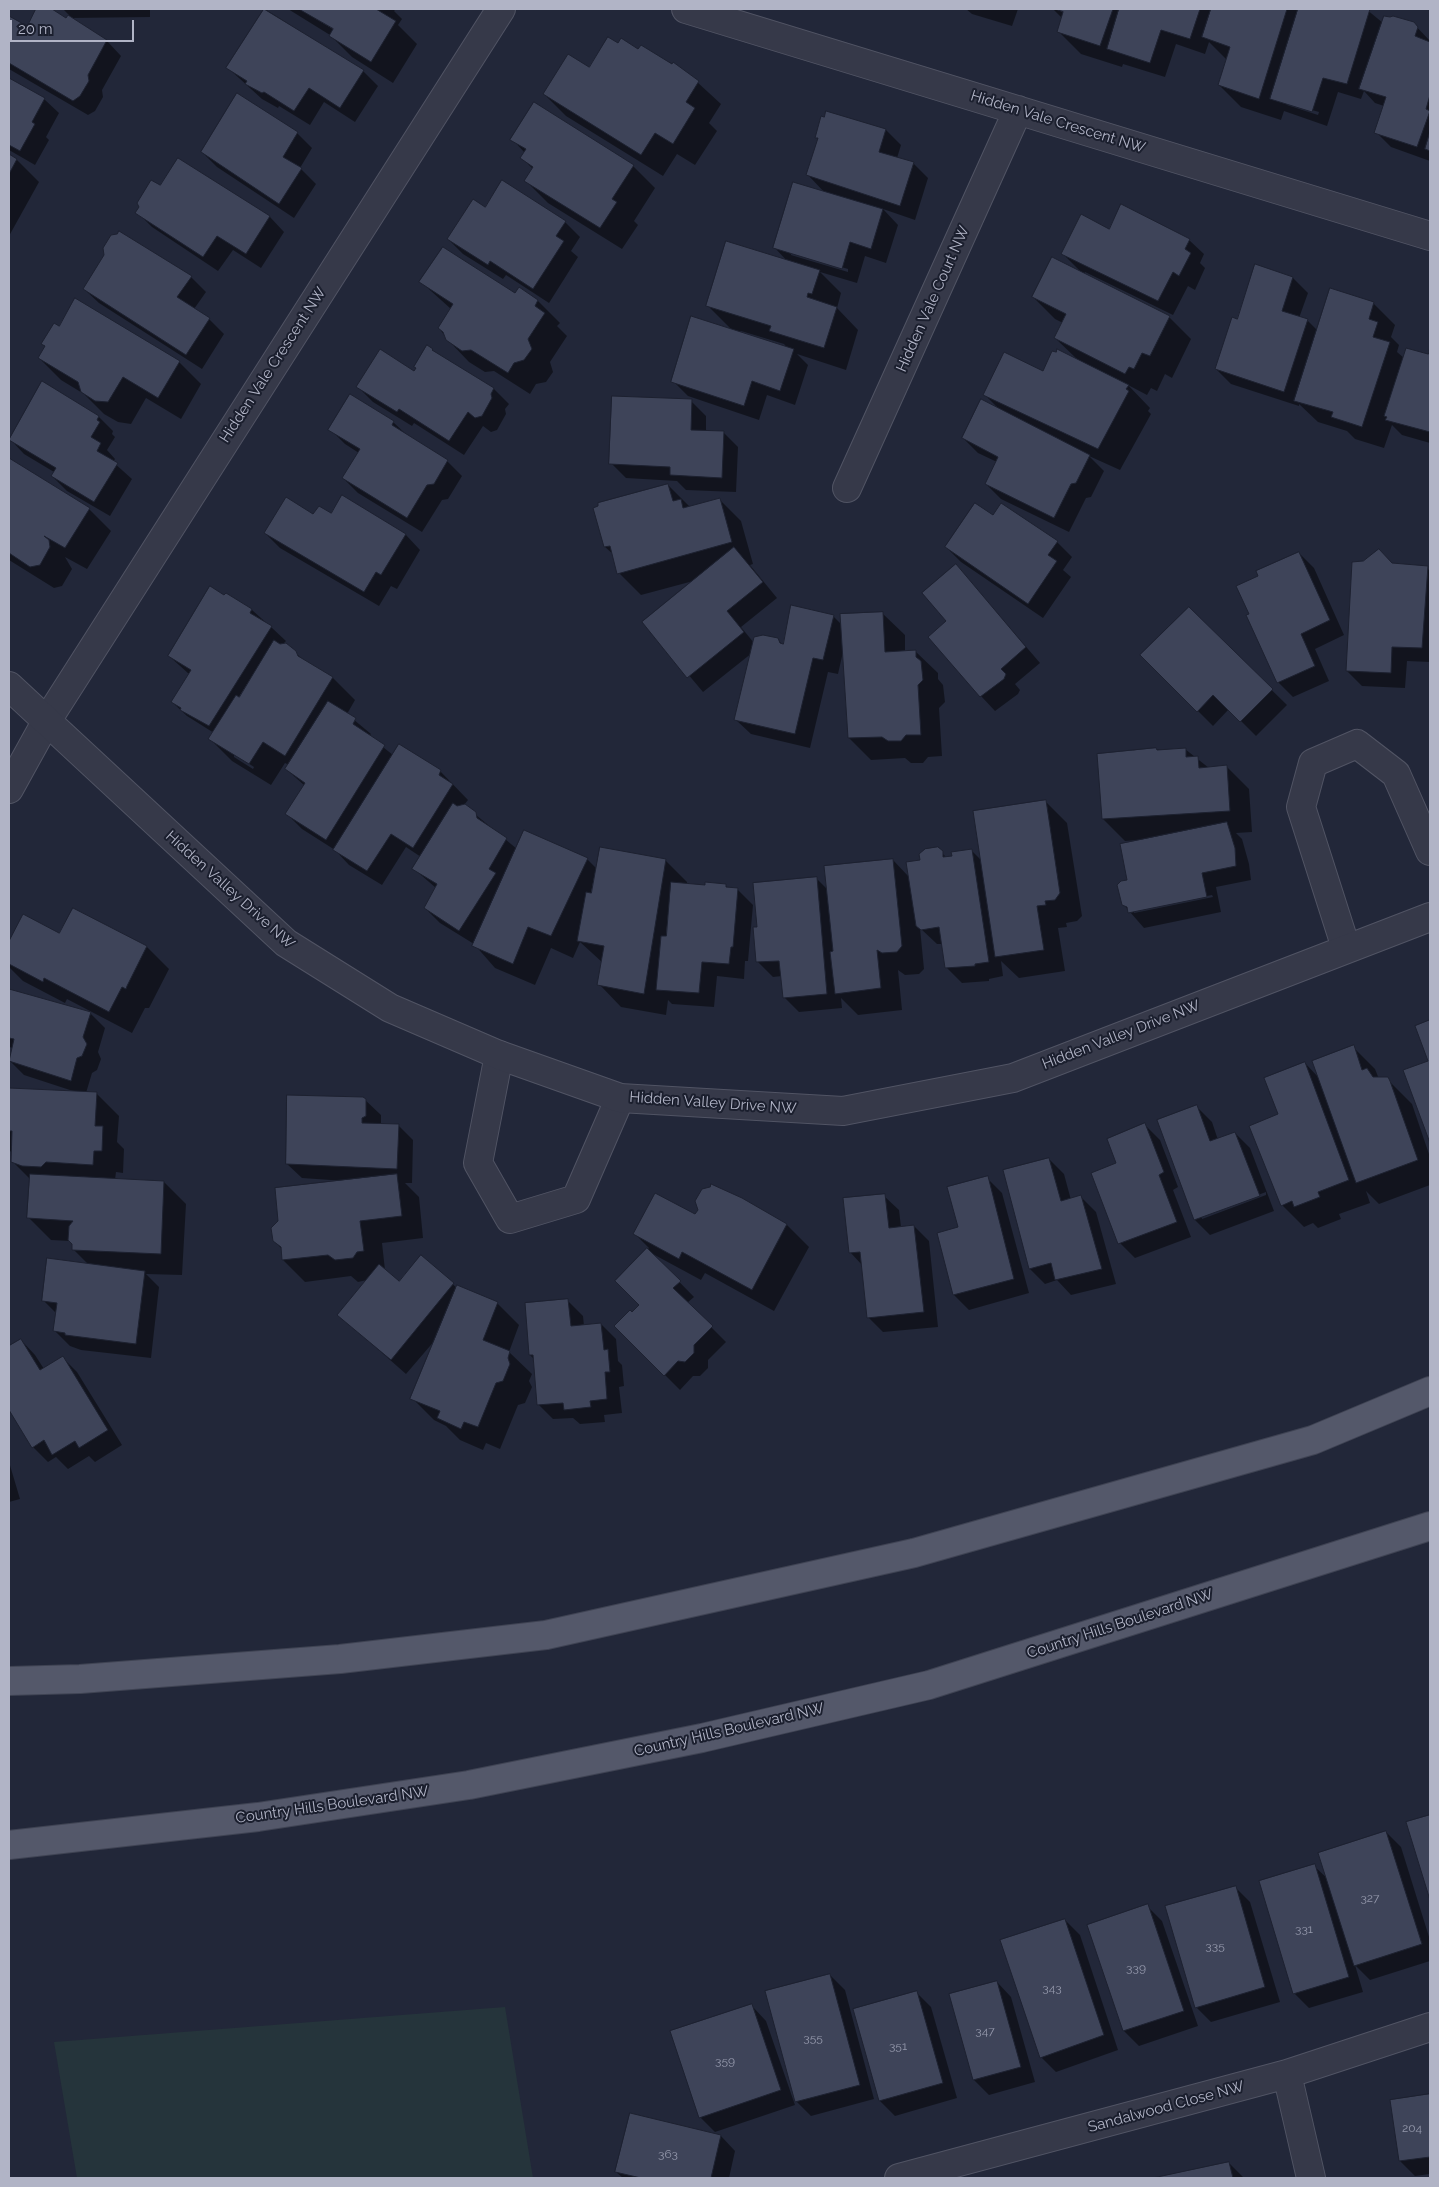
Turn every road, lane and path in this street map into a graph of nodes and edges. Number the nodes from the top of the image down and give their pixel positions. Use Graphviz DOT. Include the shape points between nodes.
graph roads {
  1 [pos="501,9"];
  2 [pos="686,9"];
  3 [pos="1018,110"];
  4 [pos="1430,236"];
  5 [pos="847,488"];
  6 [pos="9,686"];
  7 [pos="46,722"];
  8 [pos="9,789"];
  9 [pos="1430,851"];
  10 [pos="1430,917"];
  11 [pos="1346,948"];
  12 [pos="500,1055"];
  13 [pos="620,1098"];
  14 [pos="1430,1390"];
  15 [pos="1430,1526"];
  16 [pos="9,1673"];
  17 [pos="80,1679"];
  18 [pos="9,1681"];
  19 [pos="9,1689"];
  20 [pos="9,1845"];
  21 [pos="1430,2027"];
  22 [pos="1287,2074"];
  23 [pos="899,2178"];
  24 [pos="1311,2178"];
  1 -- 7 [label="street, Hidden Vale Crescent NW"];
  2 -- 3 [label="street, Hidden Vale Crescent NW"];
  3 -- 4 [label="street, Hidden Vale Crescent NW"];
  3 -- 5 [label="street, Hidden Vale Court NW"];
  6 -- 7 [label="street, Hidden Valley Drive NW"];
  7 -- 8 [label="street, Hidden Vale Crescent NW"];
  7 -- 12 [label="street, Hidden Valley Drive NW" via="286,943 390,1008"];
  9 -- 11 [label="street" via="1396,774 1358,744 1313,762 1300,807"];
  10 -- 11 [label="street, Hidden Valley Drive NW"];
  11 -- 13 [label="street, Hidden Valley Drive NW" via="1013,1078 843,1112"];
  12 -- 13 [label="street, Hidden Valley Drive NW"];
  12 -- 13 [label="street" via="478,1163 510,1219 576,1199"];
  14 -- 17 [label="main road" via="1313,1440 914,1553 546,1635 340,1659"];
  15 -- 20 [label="main road, Country Hills Boulevard NW" via="929,1685 702,1738 469,1785 268,1816"];
  16 -- 17 [label="main road"];
  17 -- 18 [label="main road"];
  17 -- 19 [label="main road"];
  21 -- 22 [label="street, Sandalwood Close NW"];
  22 -- 23 [label="street, Sandalwood Close NW"];
  22 -- 24 [label="street"];
}
